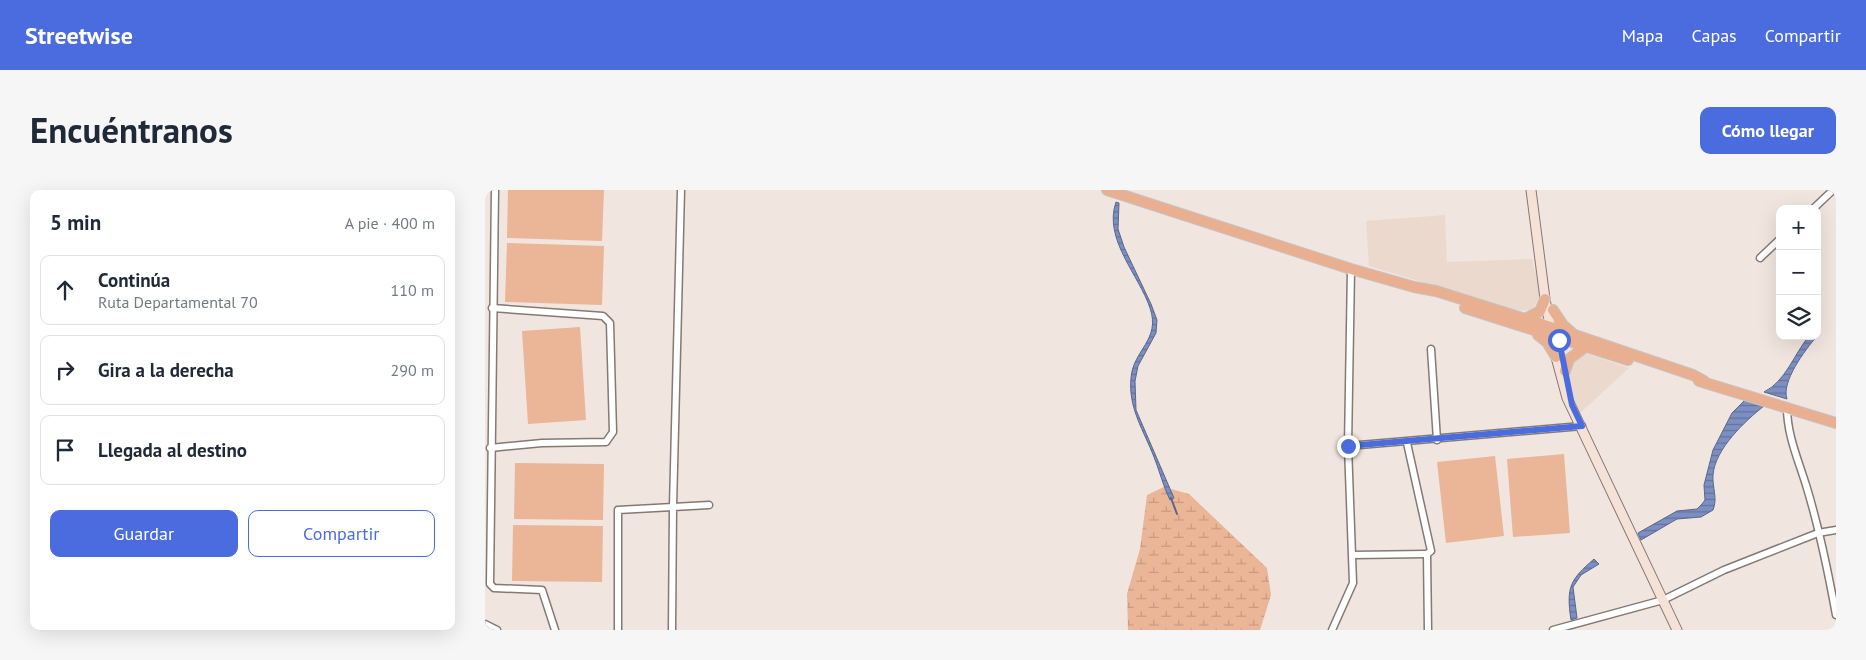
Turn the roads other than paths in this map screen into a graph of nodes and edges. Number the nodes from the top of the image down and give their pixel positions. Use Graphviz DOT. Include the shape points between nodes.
graph roads {
  1 [pos="495,190"];
  2 [pos="681,190"];
  3 [pos="1531,190"];
  4 [pos="1110,191"];
  5 [pos="1831,192"];
  6 [pos="1817,205"];
  7 [pos="1776,243"];
  8 [pos="1538,251"];
  9 [pos="1760,258"];
  10 [pos="1351,269"];
  11 [pos="1414,287"];
  12 [pos="1545,299"];
  13 [pos="492,308"];
  14 [pos="1553,310"];
  15 [pos="1523,320"];
  16 [pos="1533,332"];
  17 [pos="1555,334"];
  18 [pos="1575,335"];
  19 [pos="1431,348"];
  20 [pos="1584,348"];
  21 [pos="1556,358"];
  22 [pos="1565,371"];
  23 [pos="1704,381"];
  24 [pos="1572,405"];
  25 [pos="1785,407"];
  26 [pos="1836,423"];
  27 [pos="1582,426"];
  28 [pos="1437,440"];
  29 [pos="1407,443"];
  30 [pos="1348,446"];
  31 [pos="491,448"];
  32 [pos="709,505"];
  33 [pos="673,507"];
  34 [pos="1836,530"];
  35 [pos="1819,532"];
  36 [pos="1427,554"];
  37 [pos="1353,555"];
  38 [pos="1663,600"];
  39 [pos="1836,615"];
  40 [pos="485,624"];
  41 [pos="497,630"];
  42 [pos="555,630"];
  43 [pos="618,630"];
  44 [pos="672,630"];
  45 [pos="1332,630"];
  46 [pos="1428,630"];
  47 [pos="1553,630"];
  48 [pos="1677,630"];
  1 -- 13 [label="street"];
  2 -- 33 [label="street"];
  3 -- 8 [label="main road"];
  4 -- 10 [label="highway"];
  5 -- 6 [label="street"];
  7 -- 9 [label="street"];
  8 -- 12 [label="main road"];
  8 -- 14 [label="main road" via="1544,264"];
  10 -- 11 [label="highway"];
  10 -- 30 [label="street"];
  11 -- 15 [label="highway" via="1436,291"];
  11 -- 16 [label="highway" via="1436,298"];
  12 -- 15 [label="highway" via="1540,311"];
  12 -- 17 [label="main road"];
  13 -- 31 [label="street"];
  13 -- 31 [label="street" via="603,316 607,319 610,323 613,432 606,442"];
  14 -- 17 [label="main road"];
  14 -- 18 [label="highway"];
  15 -- 17 [label="highway"];
  16 -- 17 [label="highway"];
  16 -- 21 [label="highway" via="1547,342"];
  17 -- 18 [label="highway"];
  17 -- 20 [label="highway"];
  17 -- 21 [label="main road"];
  17 -- 22 [label="main road"];
  18 -- 23 [label="highway"];
  19 -- 28 [label="street"];
  20 -- 22 [label="highway" via="1569,359"];
  20 -- 23 [label="highway"];
  21 -- 24 [label="main road"];
  22 -- 24 [label="main road"];
  23 -- 25 [label="highway"];
  24 -- 27 [label="main road"];
  25 -- 26 [label="highway"];
  25 -- 35 [label="street" via="1791,441"];
  27 -- 28 [label="street"];
  27 -- 38 [label="main road"];
  28 -- 29 [label="street"];
  29 -- 30 [label="street"];
  29 -- 36 [label="street" via="1431,551"];
  30 -- 37 [label="street"];
  31 -- 42 [label="street" via="490,584 494,588 542,590"];
  32 -- 33 [label="street"];
  33 -- 43 [label="street" via="618,510"];
  33 -- 44 [label="street"];
  34 -- 35 [label="street"];
  35 -- 38 [label="street" via="1724,570"];
  35 -- 39 [label="street"];
  36 -- 37 [label="street"];
  36 -- 46 [label="street"];
  37 -- 45 [label="street" via="1353,583"];
  38 -- 47 [label="street"];
  38 -- 48 [label="main road"];
  40 -- 41 [label="street"];
}
